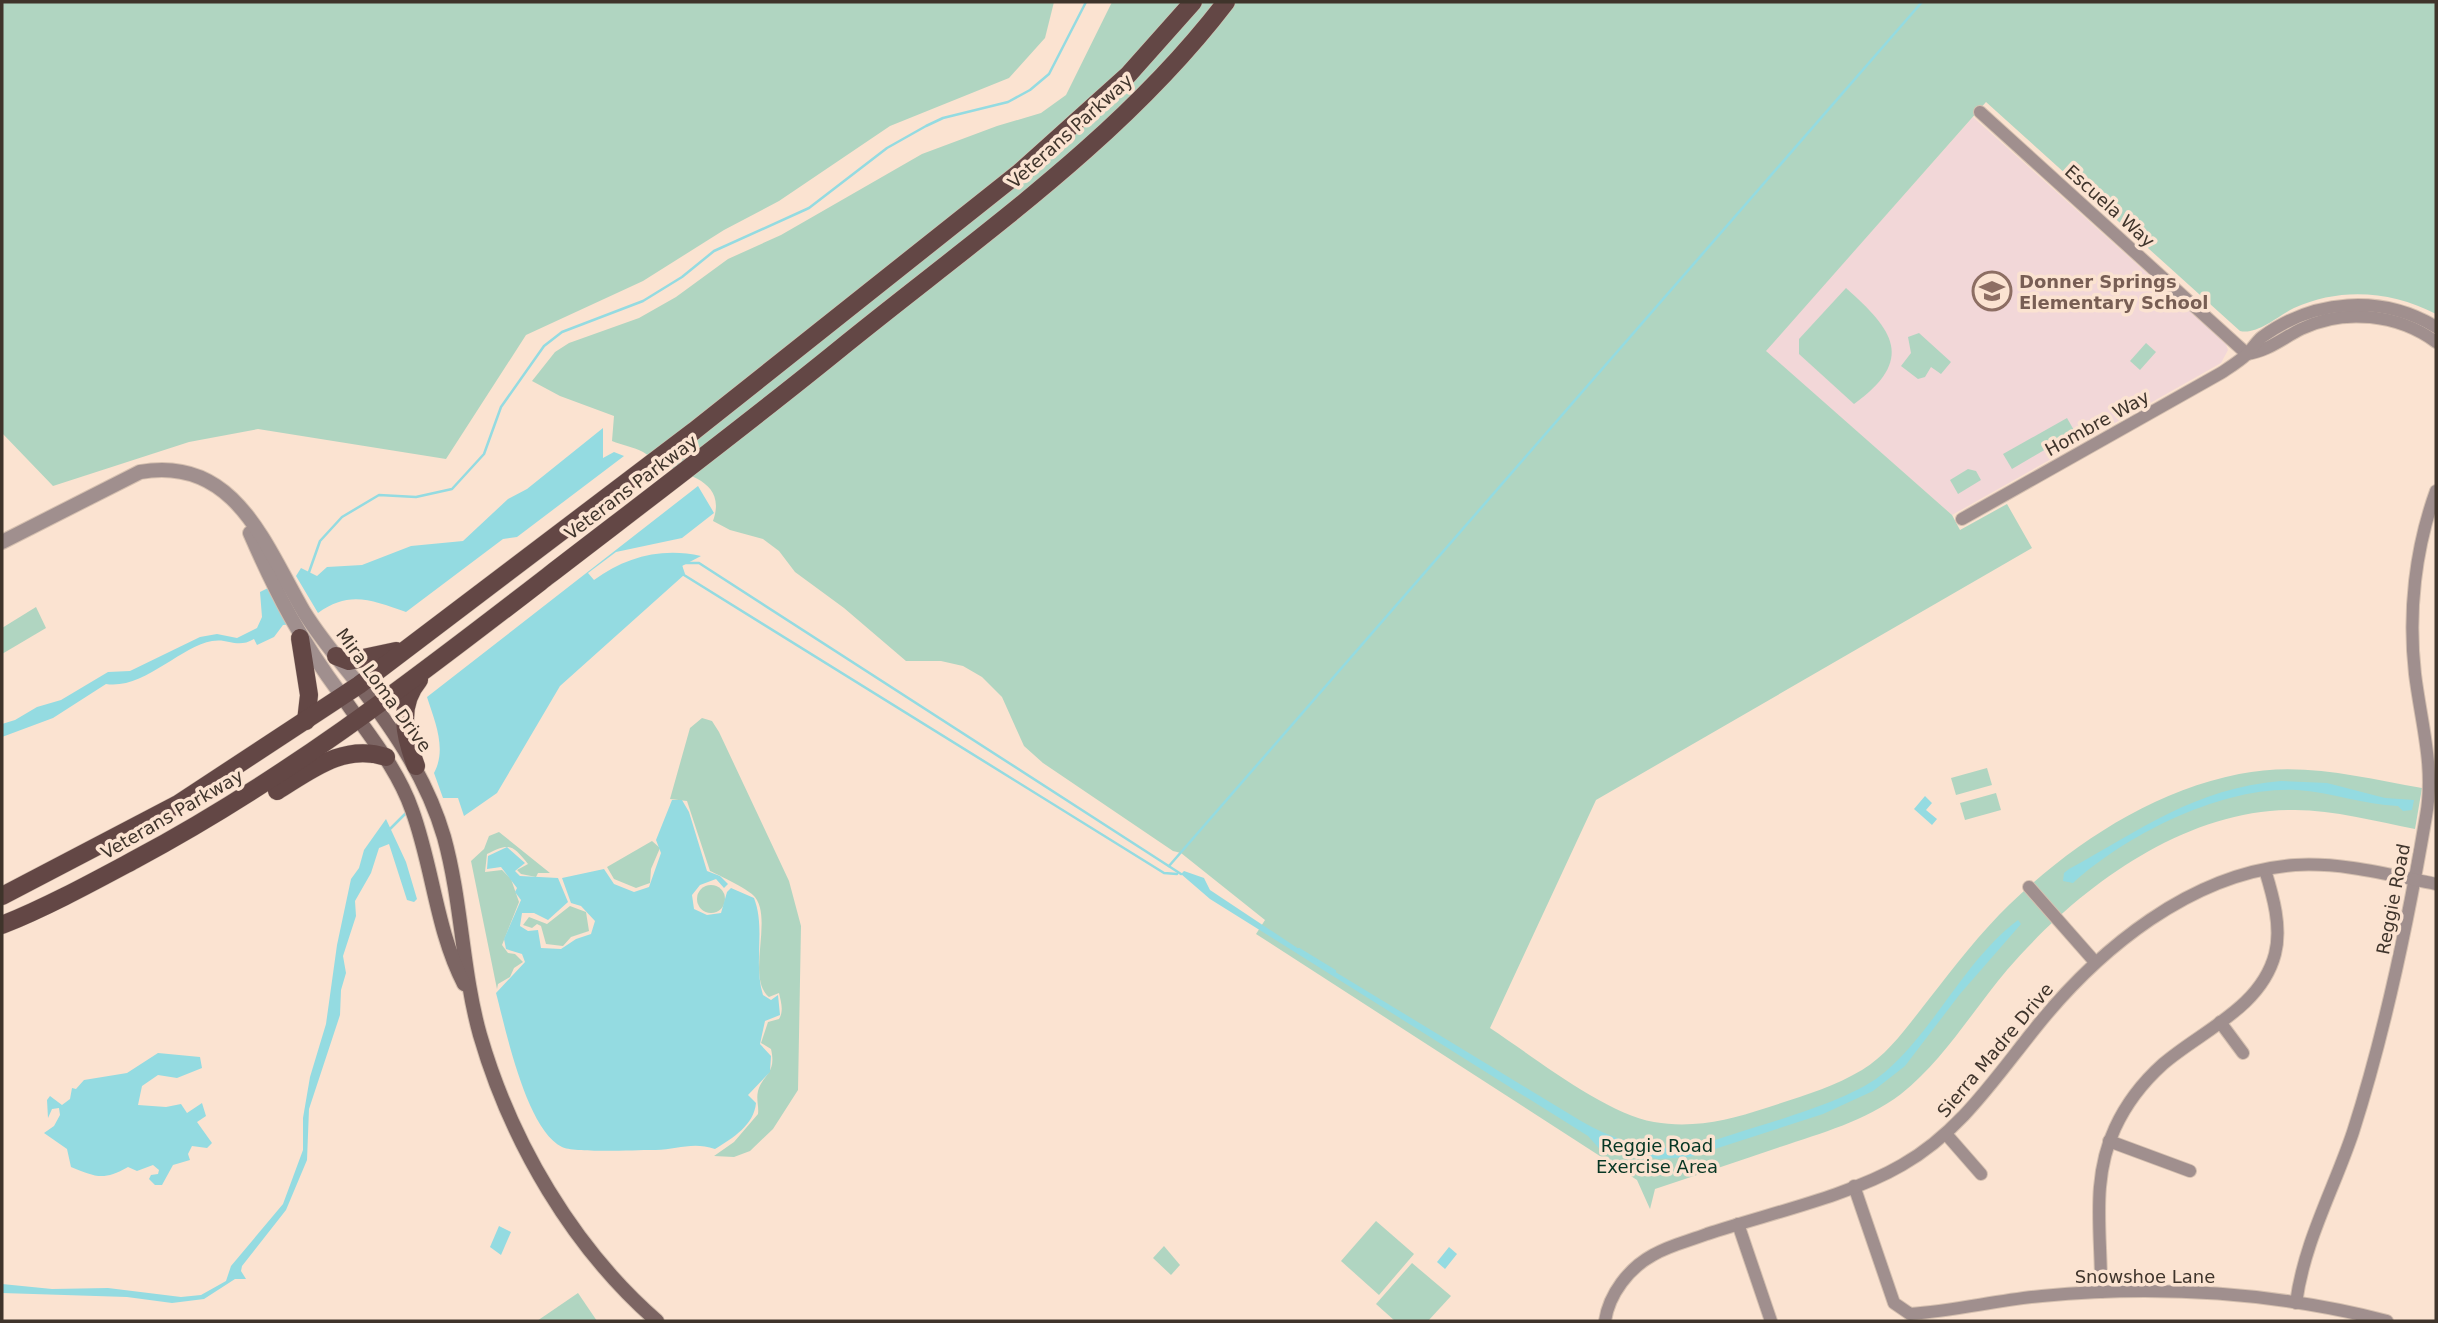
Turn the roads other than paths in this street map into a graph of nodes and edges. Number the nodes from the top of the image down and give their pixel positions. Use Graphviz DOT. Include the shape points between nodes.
graph roads {
  1 [pos="1193,2"];
  2 [pos="1226,2"];
  3 [pos="1980,112"];
  4 [pos="2436,327"];
  5 [pos="2436,342"];
  6 [pos="2247,354"];
  7 [pos="2436,491"];
  8 [pos="239,506"];
  9 [pos="1962,519"];
  10 [pos="2,542"];
  11 [pos="296,632"];
  12 [pos="405,648"];
  13 [pos="336,656"];
  14 [pos="427,671"];
  15 [pos="359,685"];
  16 [pos="342,696"];
  17 [pos="376,707"];
  18 [pos="358,720"];
  19 [pos="306,721"];
  20 [pos="386,757"];
  21 [pos="415,766"];
  22 [pos="2265,870"];
  23 [pos="2415,880"];
  24 [pos="94,882"];
  25 [pos="2436,884"];
  26 [pos="2029,887"];
  27 [pos="2,896"];
  28 [pos="2,925"];
  29 [pos="2095,962"];
  30 [pos="471,998"];
  31 [pos="2220,1022"];
  32 [pos="2243,1053"];
  33 [pos="1946,1135"];
  34 [pos="2109,1141"];
  35 [pos="2190,1171"];
  36 [pos="1980,1174"];
  37 [pos="1854,1186"];
  38 [pos="1738,1224"];
  39 [pos="2101,1292"];
  40 [pos="2297,1303"];
  41 [pos="651,1320"];
  42 [pos="1605,1321"];
  43 [pos="1771,1321"];
  44 [pos="2387,1321"];
  1 -- 12 [label="main road, Veterans Parkway" via="1128,75 1020,172 694,431"];
  2 -- 14 [label="main road, Veterans Parkway" via="1145,94 1046,183 722,445"];
  3 -- 6 [label="street, Escuela Way"];
  4 -- 6 [label="street, Hombre Way" via="2397,309 2344,305 2294,320 2262,337"];
  5 -- 6 [label="street, Hombre Way" via="2400,322 2356,316 2310,325 2260,352"];
  6 -- 9 [label="street, Hombre Way"];
  7 -- 23 [label="street, Reggie Road" via="2414,593 2413,656 2430,772"];
  8 -- 10 [label="street, Mira Loma Drive" via="211,480 176,469 157,469 117,483"];
  8 -- 11 [label="street, Mira Loma Drive"];
  8 -- 13 [label="street, Mira Loma Drive"];
  11 -- 16 [label="street, Mira Loma Drive"];
  11 -- 19 [label="main road" via="309,695"];
  12 -- 13 [label="main road" via="358,660"];
  12 -- 15 [label="main road, Veterans Parkway"];
  13 -- 15 [label="street, Mira Loma Drive"];
  14 -- 17 [label="main road, Veterans Parkway"];
  14 -- 21 [label="main road" via="407,701 407,742"];
  15 -- 16 [label="main road, Veterans Parkway"];
  15 -- 17 [label="main road, Mira Loma Drive"];
  16 -- 18 [label="main road, Mira Loma Drive"];
  16 -- 19 [label="main road, Veterans Parkway"];
  17 -- 18 [label="main road, Veterans Parkway"];
  17 -- 21 [label="main road, Mira Loma Drive"];
  18 -- 20 [label="main road, Mira Loma Drive"];
  18 -- 24 [label="main road, Veterans Parkway" via="280,776"];
  19 -- 27 [label="main road, Veterans Parkway" via="178,804"];
  20 -- 24 [label="main road" via="351,752 318,765 153,863 124,877"];
  20 -- 30 [label="main road, Mira Loma Drive" via="418,828 450,956"];
  21 -- 30 [label="main road, Mira Loma Drive" via="435,810 448,857"];
  22 -- 23 [label="street, Sierra Madre Drive" via="2295,865 2343,867"];
  22 -- 29 [label="street, Sierra Madre Drive" via="2231,879 2188,899"];
  22 -- 31 [label="street" via="2277,925 2276,953 2256,991"];
  23 -- 25 [label="street, Sierra Madre Drive"];
  23 -- 40 [label="street, Reggie Road" via="2404,941 2358,1112 2308,1248"];
  24 -- 28 [label="main road, Veterans Parkway"];
  26 -- 29 [label="street"];
  29 -- 33 [label="street, Sierra Madre Drive"];
  30 -- 41 [label="main road, Mira Loma Drive" via="496,1083 539,1174 581,1236"];
  31 -- 32 [label="street"];
  31 -- 34 [label="street" via="2151,1075 2125,1108"];
  33 -- 36 [label="street"];
  33 -- 37 [label="street, Sierra Madre Drive" via="1898,1167"];
  34 -- 35 [label="street"];
  34 -- 39 [label="street" via="2099,1184"];
  37 -- 38 [label="street, Sierra Madre Drive"];
  37 -- 39 [label="street, Snowshoe Lane" via="1894,1303 1902,1311 1919,1313 2006,1299"];
  38 -- 42 [label="street, Sierra Madre Drive" via="1668,1248 1640,1263 1619,1286"];
  38 -- 43 [label="street"];
  39 -- 40 [label="street, Snowshoe Lane" via="2196,1292"];
  40 -- 44 [label="street, Snowshoe Lane"];
}
